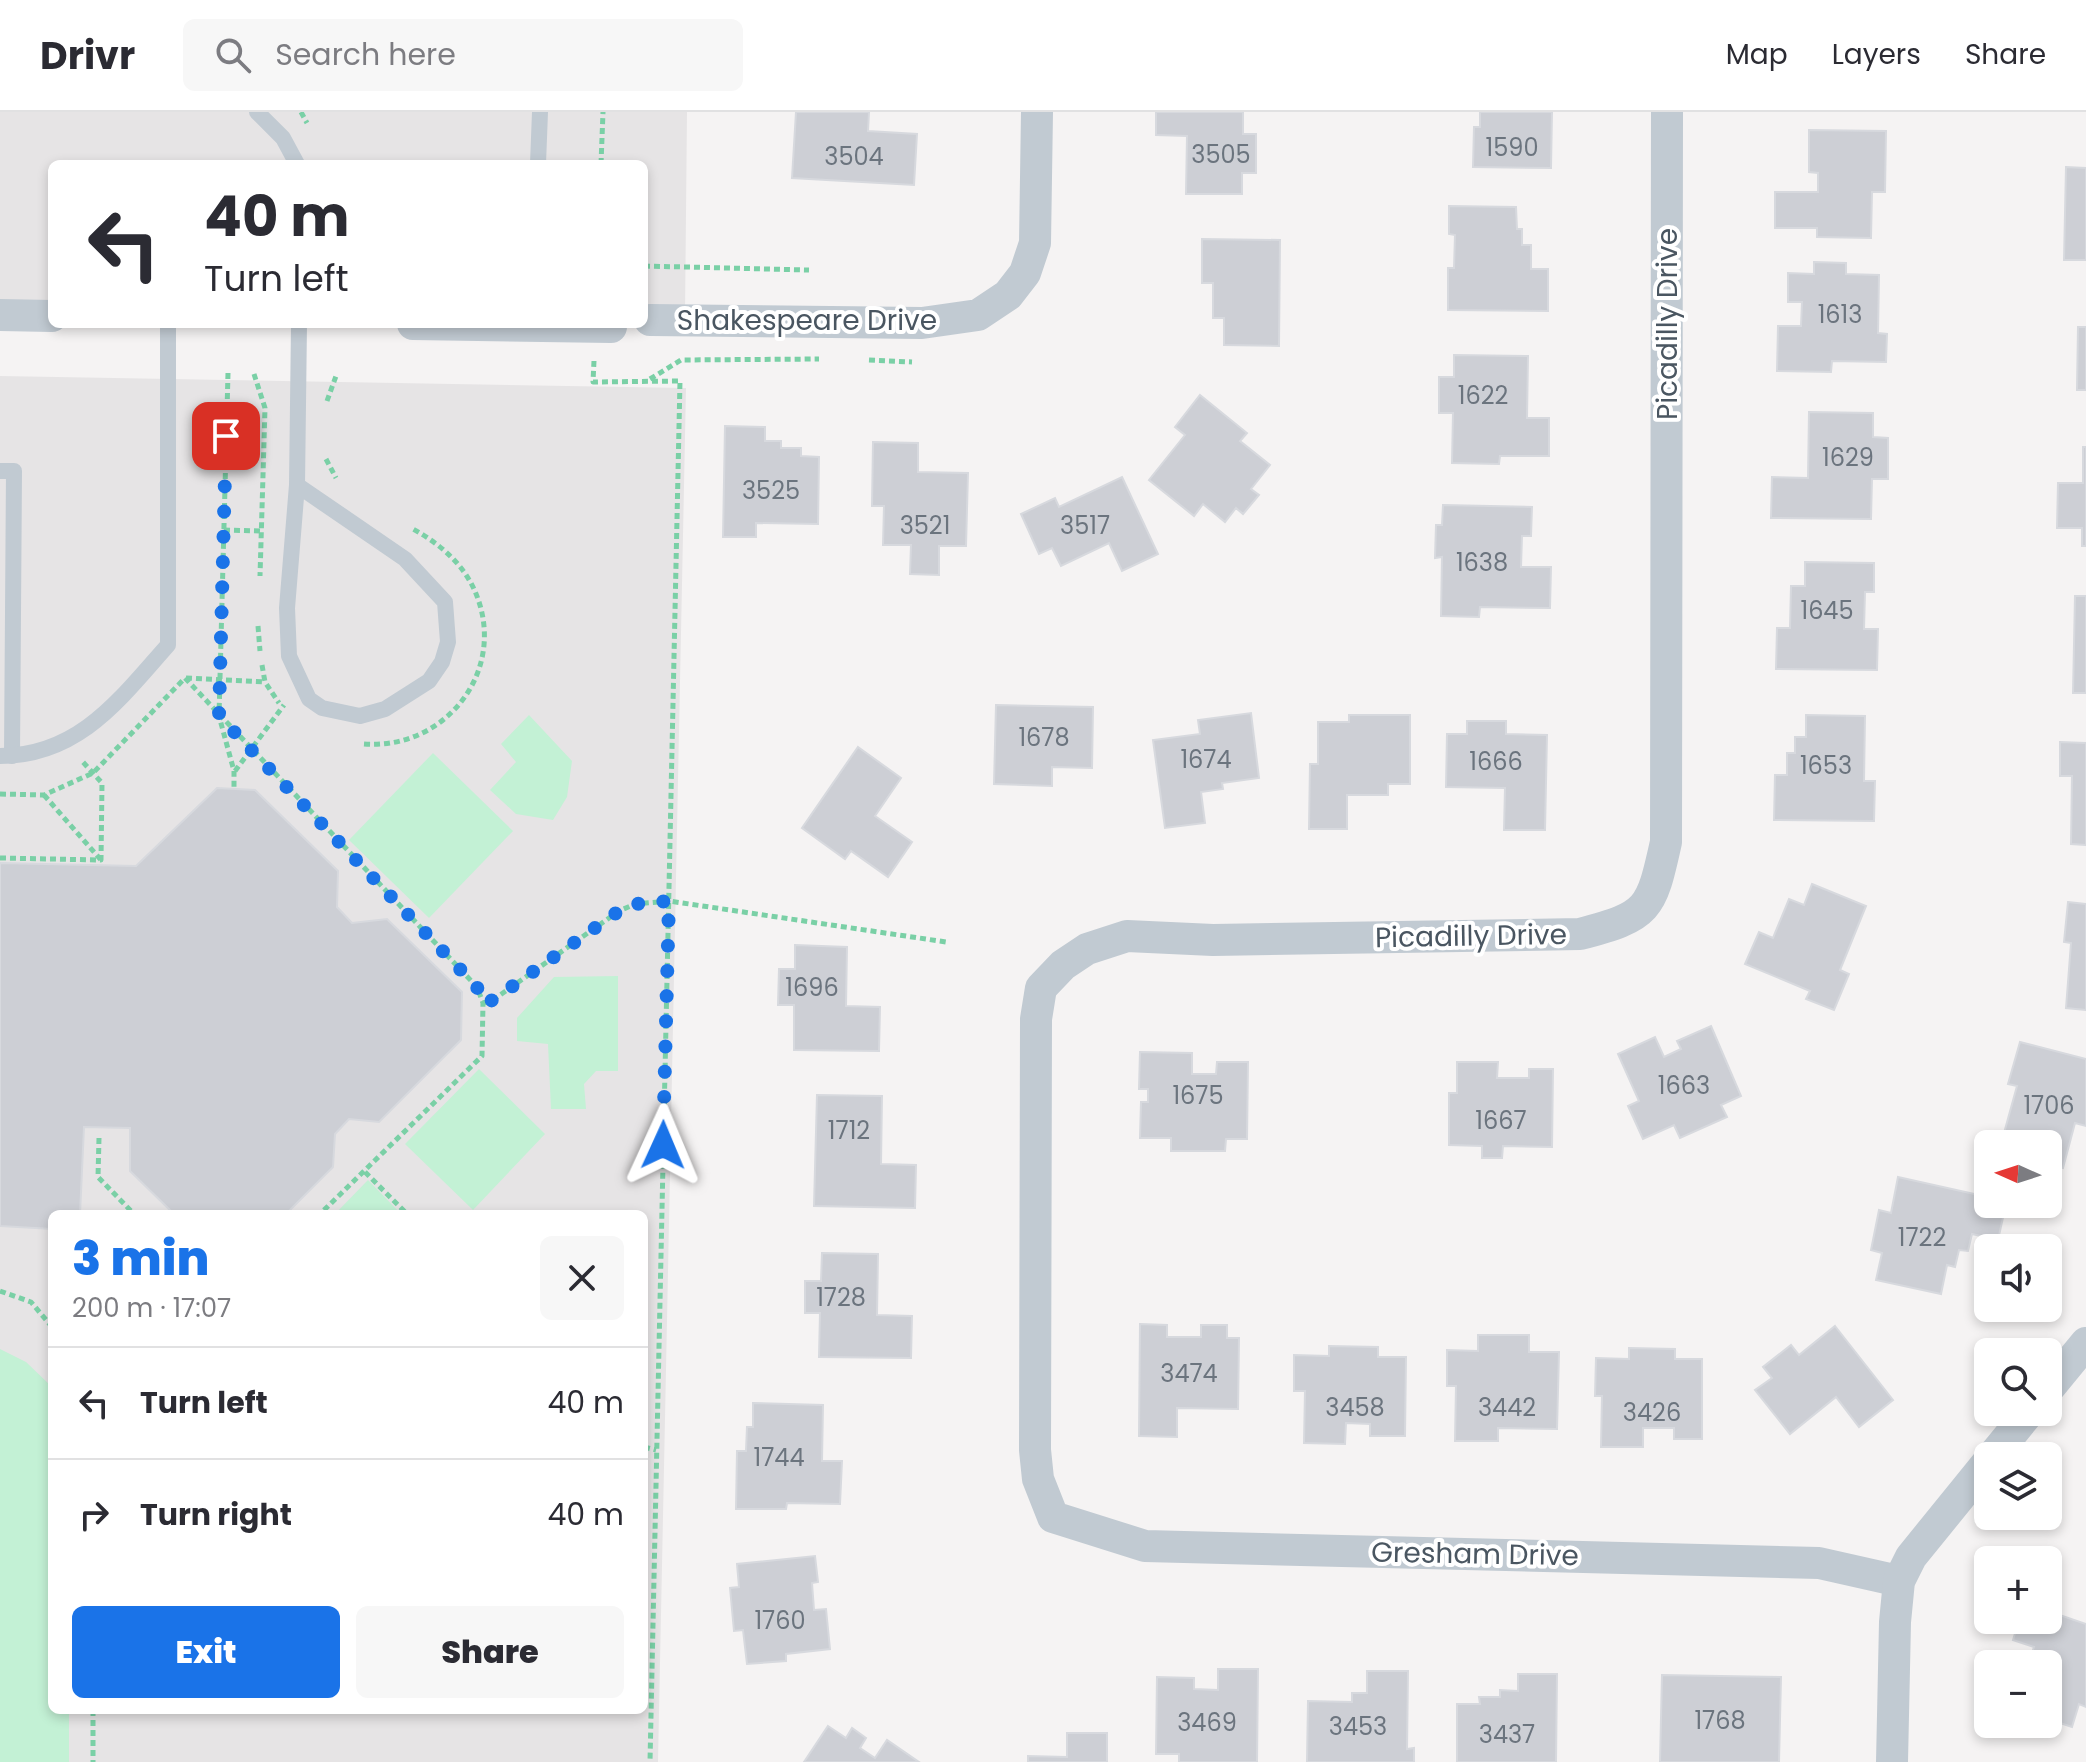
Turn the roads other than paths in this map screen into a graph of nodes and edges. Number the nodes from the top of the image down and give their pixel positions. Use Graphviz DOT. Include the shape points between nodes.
graph roads {
  1 [pos="257,112"];
  2 [pos="540,112"];
  3 [pos="1037,112"];
  4 [pos="1667,112"];
  5 [pos="295,160"];
  6 [pos="538,160"];
  7 [pos="0,315"];
  8 [pos="48,316"];
  9 [pos="650,320"];
  10 [pos="168,328"];
  11 [pos="299,328"];
  12 [pos="0,471"];
  13 [pos="297,485"];
  14 [pos="6,756"];
  15 [pos="2086,1343"];
  16 [pos="2062,1372"];
  17 [pos="2018,1426"];
  18 [pos="2004,1442"];
  19 [pos="1974,1479"];
  20 [pos="1053,1517"];
  21 [pos="1899,1581"];
  22 [pos="1892,1762"];
  1 -- 5 [label="lane" via="283,138"];
  2 -- 6 [label="lane"];
  3 -- 9 [label="street, Shakespeare Drive" via="1035,243 1025,273 1008,295 978,315 922,323"];
  4 -- 20 [label="street, Picadilly Drive" via="1666,842 1654,894 1634,916 1580,934 1213,940 1127,936 1087,949 1063,965 1041,988 1036,1019 1035,1450 1038,1479"];
  7 -- 8 [label="street"];
  10 -- 14 [label="lane" via="168,645 110,710 66,743"];
  11 -- 13 [label="lane"];
  12 -- 14 [label="lane" via="14,471"];
  13 -- 13 [label="lane" via="287,608 289,656 299,683 322,708 360,716 385,709 429,681 442,662 448,642 445,602 405,559"];
  15 -- 16 [label="street"];
  17 -- 18 [label="street"];
  19 -- 21 [label="street" via="1911,1557"];
  20 -- 21 [label="street, Gresham Drive" via="1145,1546 1819,1563"];
  21 -- 22 [label="street"];
}
